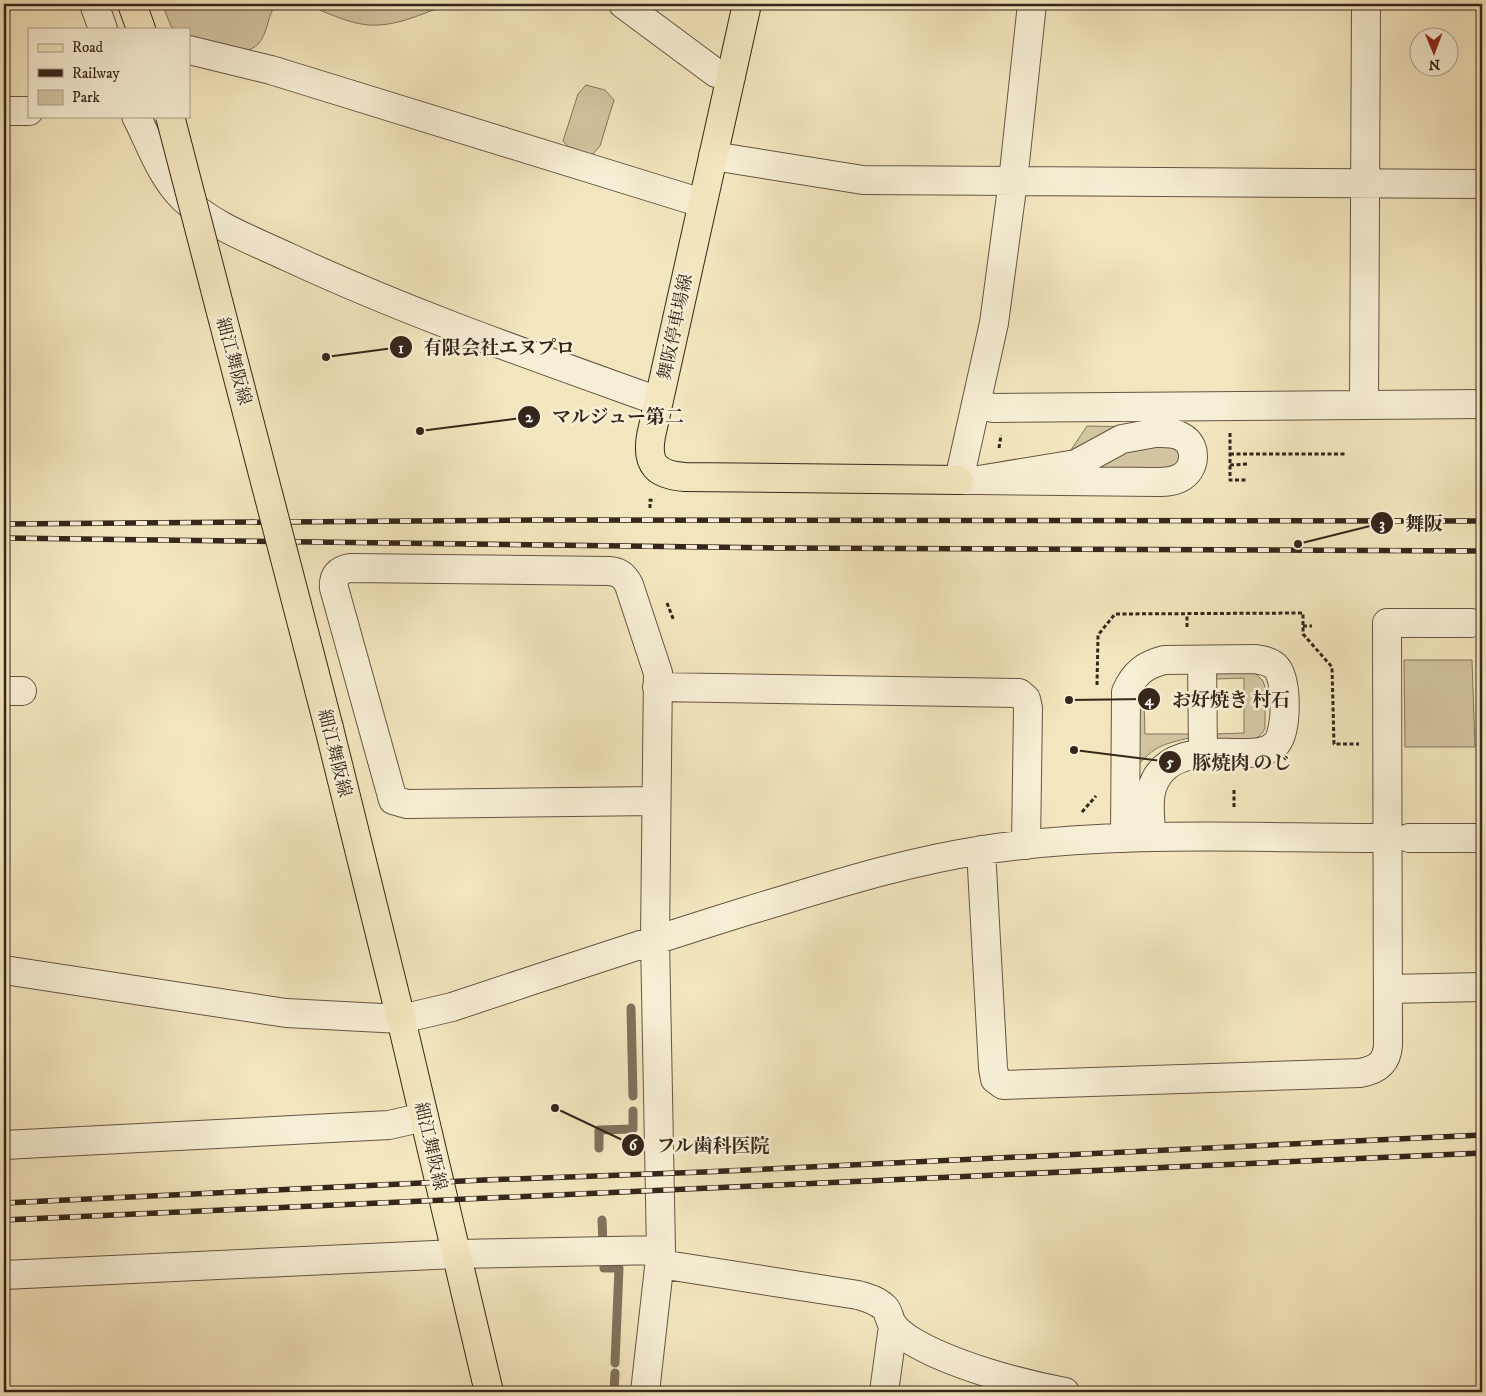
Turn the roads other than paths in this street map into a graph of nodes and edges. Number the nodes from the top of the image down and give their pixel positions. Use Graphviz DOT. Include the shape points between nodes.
graph roads {
  1 [pos="94,4"];
  2 [pos="132,4"];
  3 [pos="623,4"];
  4 [pos="747,4"];
  5 [pos="1032,4"];
  6 [pos="1366,4"];
  7 [pos="103,28"];
  8 [pos="141,28"];
  9 [pos="190,50"];
  10 [pos="731,76"];
  11 [pos="4,111"];
  12 [pos="28,111"];
  13 [pos="137,118"];
  14 [pos="171,118"];
  15 [pos="713,156"];
  16 [pos="1013,181"];
  17 [pos="1366,184"];
  18 [pos="1482,184"];
  19 [pos="702,203"];
  20 [pos="659,399"];
  21 [pos="976,404"];
  22 [pos="1482,404"];
  23 [pos="1364,405"];
  24 [pos="969,480"];
  25 [pos="1471,623"];
  26 [pos="1202,660"];
  27 [pos="657,687"];
  28 [pos="1203,753"];
  29 [pos="656,801"];
  30 [pos="1138,838"];
  31 [pos="1398,838"];
  32 [pos="1482,838"];
  33 [pos="1026,845"];
  34 [pos="981,850"];
  35 [pos="655,940"];
  36 [pos="4,970"];
  37 [pos="1482,987"];
  38 [pos="1388,989"];
  39 [pos="401,1019"];
  40 [pos="424,1117"];
  41 [pos="4,1144"];
  42 [pos="456,1254"];
  43 [pos="660,1257"];
  44 [pos="4,1275"];
  45 [pos="893,1326"];
  46 [pos="489,1392"];
  47 [pos="645,1392"];
  48 [pos="884,1392"];
  49 [pos="1065,1392"];
  1 -- 7 [label="street"];
  2 -- 8 [label="main road"];
  3 -- 10 [label="street" via="716,73"];
  4 -- 10 [label="main road, 舞阪停車場線"];
  5 -- 16 [label="street"];
  6 -- 17 [label="street"];
  9 -- 19 [label="street" via="271,70"];
  10 -- 15 [label="main road, 舞阪停車場線"];
  11 -- 12 [label="street"];
  13 -- 20 [label="street" via="166,176 181,196 222,226 317,270 466,332"];
  14 -- 39 [label="main road, 細江舞阪線, bridge"];
  15 -- 16 [label="street" via="863,180"];
  15 -- 19 [label="main road, 舞阪停車場線"];
  16 -- 17 [label="street"];
  16 -- 21 [label="street" via="994,323"];
  17 -- 18 [label="street"];
  17 -- 23 [label="street"];
  19 -- 20 [label="main road, 舞阪停車場線"];
  20 -- 24 [label="main road, 舞阪停車場線" via="649,449 652,463 661,472 674,476"];
  21 -- 23 [label="street" via="994,408"];
  21 -- 24 [label="street"];
  22 -- 23 [label="street"];
  24 -- 24 [label="street" via="1076,464 1122,439 1147,434 1172,433 1183,437 1191,446 1194,458 1190,470 1181,478 1170,481"];
  25 -- 31 [label="street" via="1387,623"];
  26 -- 28 [label="street"];
  26 -- 28 [label="street" via="1265,660 1275,666 1284,686 1284,729 1276,745 1259,753"];
  26 -- 30 [label="street" via="1151,663 1131,680 1126,692"];
  27 -- 29 [label="street"];
  27 -- 29 [label="street" via="658,673 629,585 618,572 350,568 336,574 333,581 393,800 407,804"];
  27 -- 33 [label="street" via="1019,693 1026,699 1028,708"];
  28 -- 30 [label="street" via="1178,758 1156,778"];
  29 -- 35 [label="street"];
  30 -- 31 [label="street"];
  30 -- 33 [label="street"];
  31 -- 32 [label="street"];
  31 -- 38 [label="street"];
  33 -- 34 [label="street"];
  34 -- 35 [label="street" via="831,884"];
  34 -- 38 [label="street" via="993,1068 995,1079 1004,1085 1368,1072 1384,1062 1387,1054"];
  35 -- 39 [label="street" via="452,1007"];
  35 -- 43 [label="street"];
  36 -- 39 [label="street" via="267,1011"];
  37 -- 38 [label="street"];
  39 -- 40 [label="main road, 細江舞阪線"];
  40 -- 41 [label="street" via="389,1125"];
  40 -- 42 [label="main road, 細江舞阪線"];
  42 -- 43 [label="street" via="623,1251"];
  42 -- 44 [label="street"];
  42 -- 46 [label="main road, 細江舞阪線"];
  43 -- 45 [label="street" via="858,1294 874,1299 886,1309"];
  43 -- 47 [label="street"];
  45 -- 48 [label="street"];
  45 -- 49 [label="street" via="909,1340 967,1365 1040,1388"];
}
